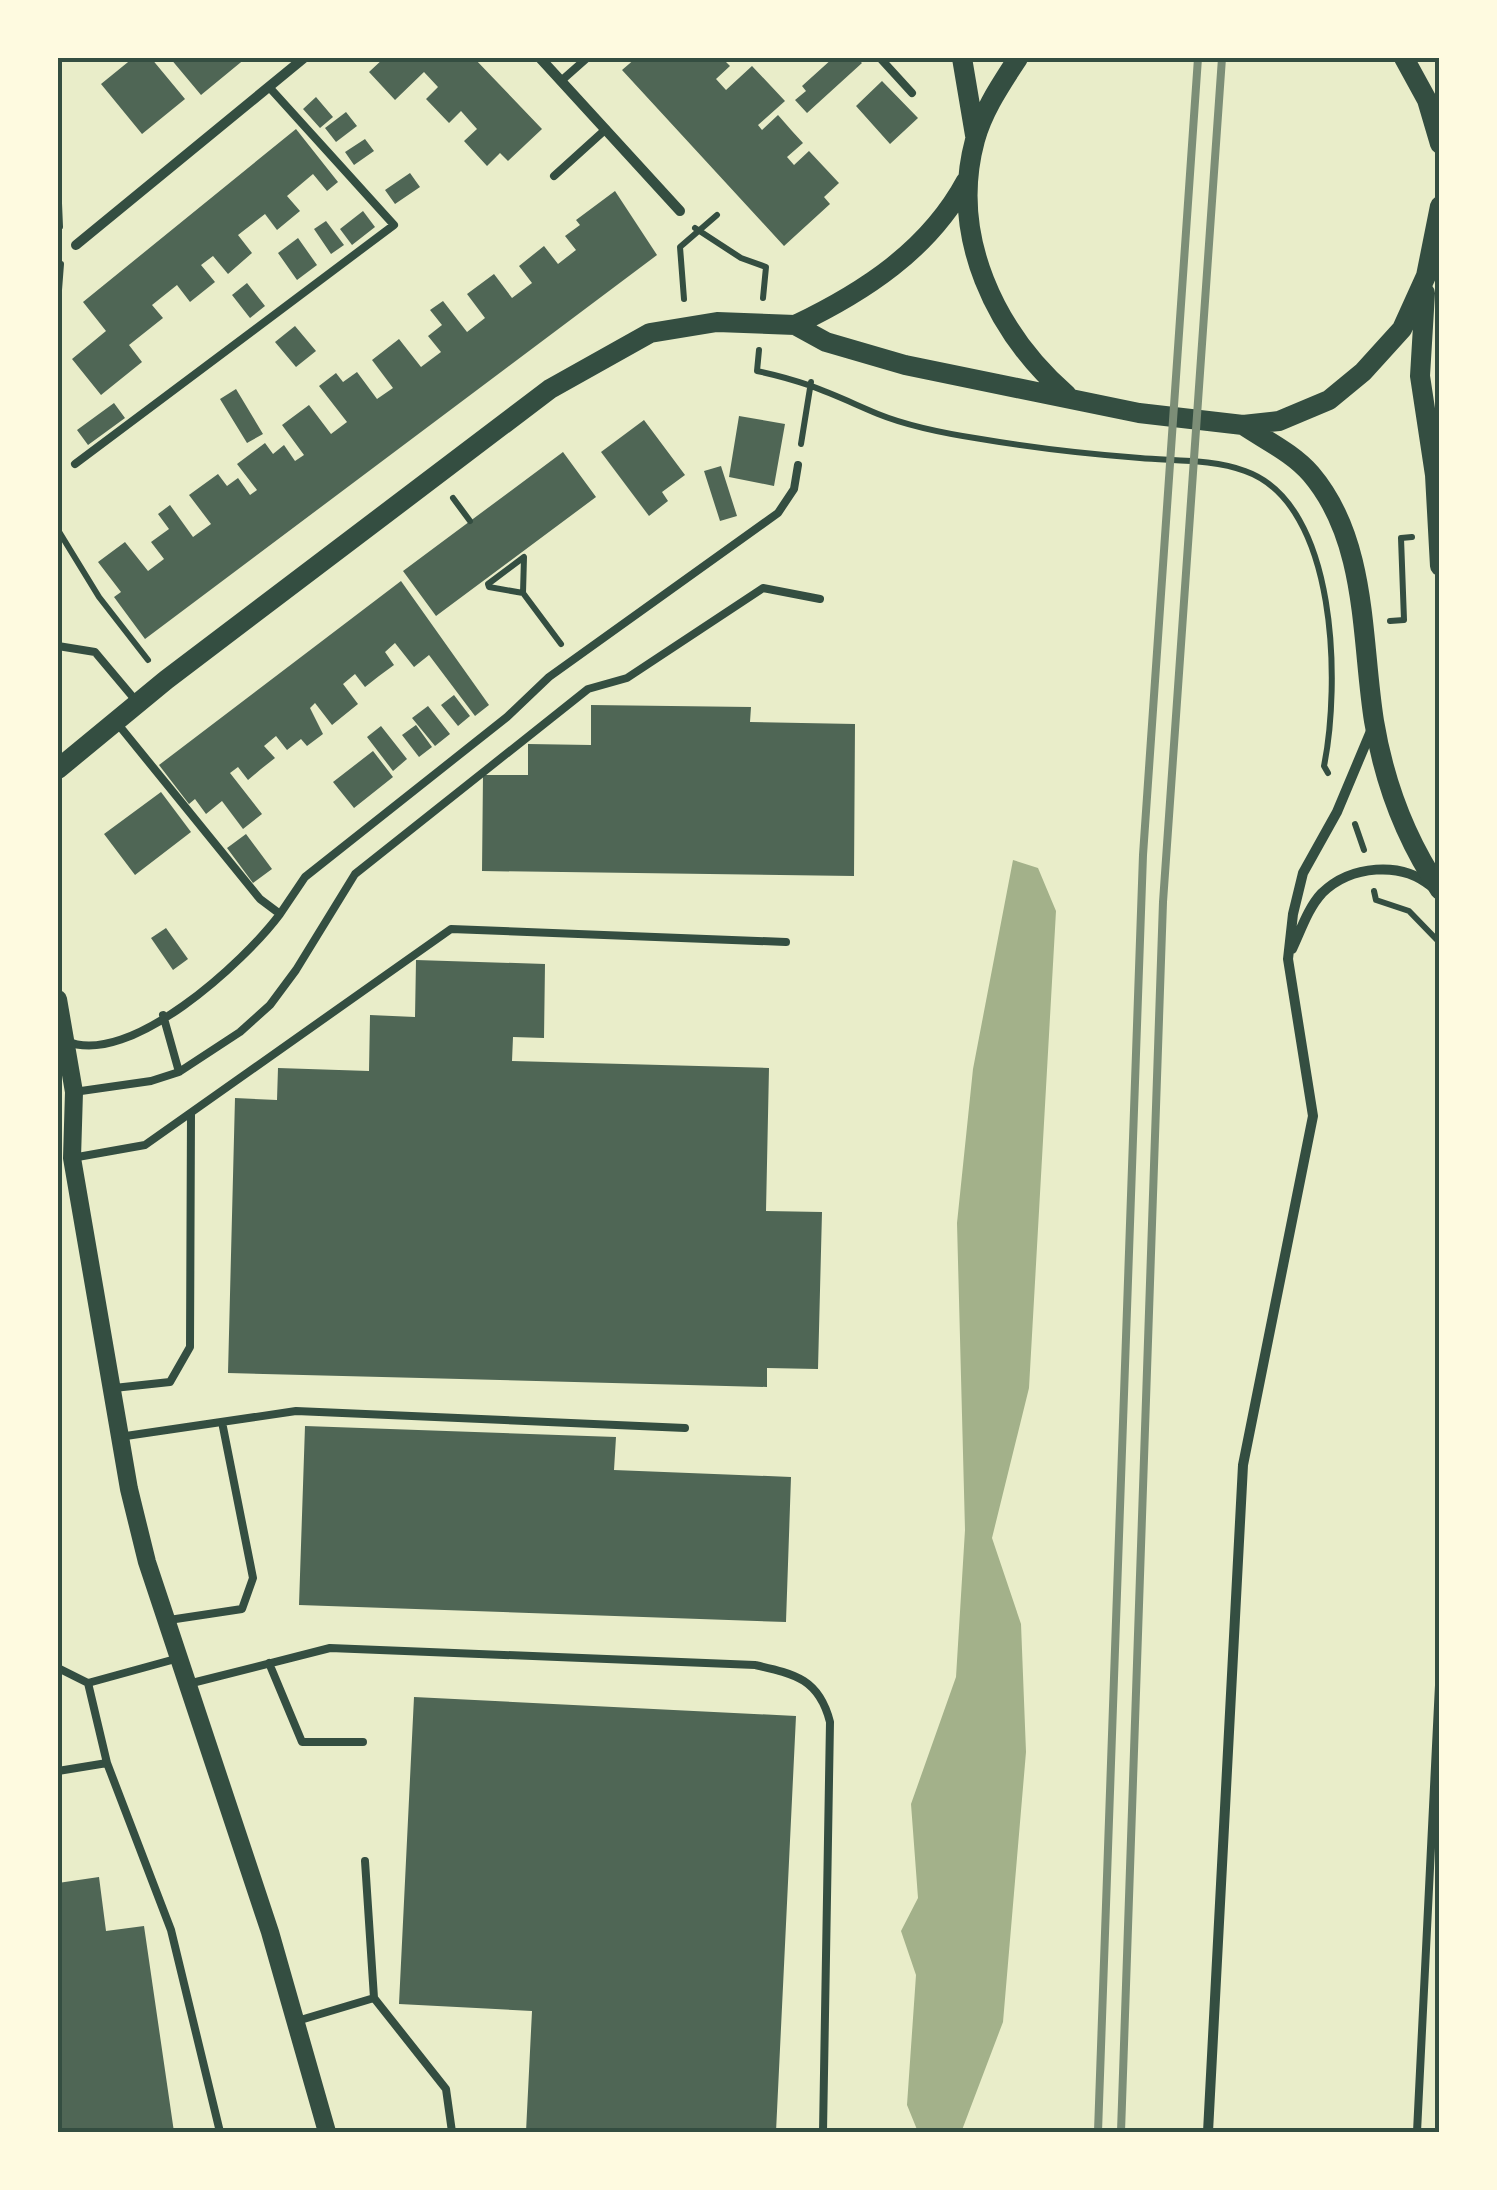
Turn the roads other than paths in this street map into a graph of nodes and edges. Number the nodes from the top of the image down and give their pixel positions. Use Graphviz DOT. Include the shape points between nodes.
graph roads {
  1 [pos="304,58"];
  2 [pos="540,58"];
  3 [pos="587,58"];
  4 [pos="880,58"];
  5 [pos="962,58"];
  6 [pos="1018,58"];
  7 [pos="1404,58"];
  8 [pos="561,81"];
  9 [pos="269,87"];
  10 [pos="912,93"];
  11 [pos="606,130"];
  12 [pos="1439,130"];
  13 [pos="975,137"];
  14 [pos="554,176"];
  15 [pos="966,180"];
  16 [pos="1440,206"];
  17 [pos="680,210"];
  18 [pos="76,245"];
  19 [pos="1426,276"];
  20 [pos="795,325"];
  21 [pos="1069,396"];
  22 [pos="1242,425"];
  23 [pos="75,464"];
  24 [pos="798,465"];
  25 [pos="1438,535"];
  26 [pos="1440,566"];
  27 [pos="820,598"];
  28 [pos="58,646"];
  29 [pos="137,702"];
  30 [pos="114,720"];
  31 [pos="1374,723"];
  32 [pos="59,772"];
  33 [pos="1440,892"];
  34 [pos="280,914"];
  35 [pos="786,942"];
  36 [pos="1288,959"];
  37 [pos="58,999"];
  38 [pos="163,1015"];
  39 [pos="66,1040"];
  40 [pos="178,1072"];
  41 [pos="74,1092"];
  42 [pos="191,1113"];
  43 [pos="58,1128"];
  44 [pos="71,1151"];
  45 [pos="110,1388"];
  46 [pos="222,1422"];
  47 [pos="685,1428"];
  48 [pos="119,1436"];
  49 [pos="167,1621"];
  50 [pos="179,1658"];
  51 [pos="269,1663"];
  52 [pos="1440,1665"];
  53 [pos="58,1668"];
  54 [pos="88,1683"];
  55 [pos="188,1684"];
  56 [pos="364,1742"];
  57 [pos="108,1763"];
  58 [pos="58,1771"];
  59 [pos="365,1862"];
  60 [pos="374,1998"];
  61 [pos="298,2021"];
  62 [pos="220,2132"];
  63 [pos="327,2132"];
  64 [pos="452,2132"];
  65 [pos="822,2132"];
  66 [pos="1208,2132"];
  67 [pos="1417,2132"];
  1 -- 9 [label="street"];
  2 -- 8 [label="street"];
  3 -- 8 [label="lane"];
  4 -- 10 [label="lane"];
  5 -- 13 [label="main road"];
  6 -- 13 [label="main road"];
  7 -- 12 [label="main road"];
  8 -- 11 [label="street"];
  9 -- 18 [label="street"];
  9 -- 23 [label="lane" via="394,225"];
  11 -- 14 [label="lane"];
  11 -- 17 [label="street"];
  13 -- 15 [label="main road"];
  15 -- 20 [label="main road" via="944,220 913,251"];
  15 -- 21 [label="main road" via="967,213 986,285 1026,355"];
  16 -- 19 [label="main road"];
  19 -- 22 [label="main road" via="1402,328 1346,386 1302,414"];
  19 -- 25 [label="main road" via="1420,376"];
  20 -- 21 [label="main road" via="826,342 906,365"];
  20 -- 29 [label="main road" via="686,325 627,343 565,378"];
  21 -- 22 [label="main road" via="1139,413"];
  22 -- 31 [label="main road" via="1306,470 1334,509 1352,556"];
  24 -- 34 [label="lane" via="794,489 778,513 574,661 306,877"];
  25 -- 26 [label="main road"];
  27 -- 40 [label="lane" via="763,588 628,678 588,688 354,874 270,1004"];
  28 -- 29 [label="lane" via="96,652"];
  29 -- 30 [label="main road"];
  30 -- 32 [label="main road"];
  30 -- 34 [label="lane" via="260,899"];
  31 -- 33 [label="main road" via="1393,797"];
  31 -- 36 [label="street" via="1303,872"];
  33 -- 36 [label="street" via="1401,869 1369,871 1332,885 1319,896"];
  34 -- 38 [label="lane" via="238,964"];
  35 -- 42 [label="lane" via="451,929"];
  36 -- 66 [label="street" via="1313,1116 1243,1465"];
  37 -- 39 [label="street"];
  38 -- 39 [label="lane" via="115,1043 78,1046"];
  38 -- 40 [label="lane"];
  39 -- 41 [label="street"];
  40 -- 41 [label="lane"];
  41 -- 44 [label="street"];
  42 -- 44 [label="lane" via="145,1146"];
  42 -- 45 [label="lane" via="190,1347 170,1382"];
  43 -- 44 [label="street"];
  44 -- 45 [label="street"];
  45 -- 48 [label="street"];
  46 -- 47 [label="lane" via="296,1411"];
  46 -- 48 [label="lane"];
  46 -- 49 [label="lane" via="254,1578 242,1609"];
  48 -- 49 [label="street"];
  49 -- 50 [label="street"];
  50 -- 54 [label="lane"];
  50 -- 55 [label="street"];
  51 -- 55 [label="lane"];
  51 -- 56 [label="lane" via="302,1742"];
  51 -- 65 [label="lane" via="330,1648 754,1665 806,1678 830,1722"];
  52 -- 67 [label="lane"];
  53 -- 54 [label="lane"];
  54 -- 57 [label="lane"];
  55 -- 61 [label="street"];
  57 -- 58 [label="lane"];
  57 -- 62 [label="lane" via="172,1930"];
  59 -- 60 [label="lane"];
  60 -- 61 [label="lane"];
  60 -- 64 [label="lane" via="446,2089"];
  61 -- 63 [label="street"];
}
